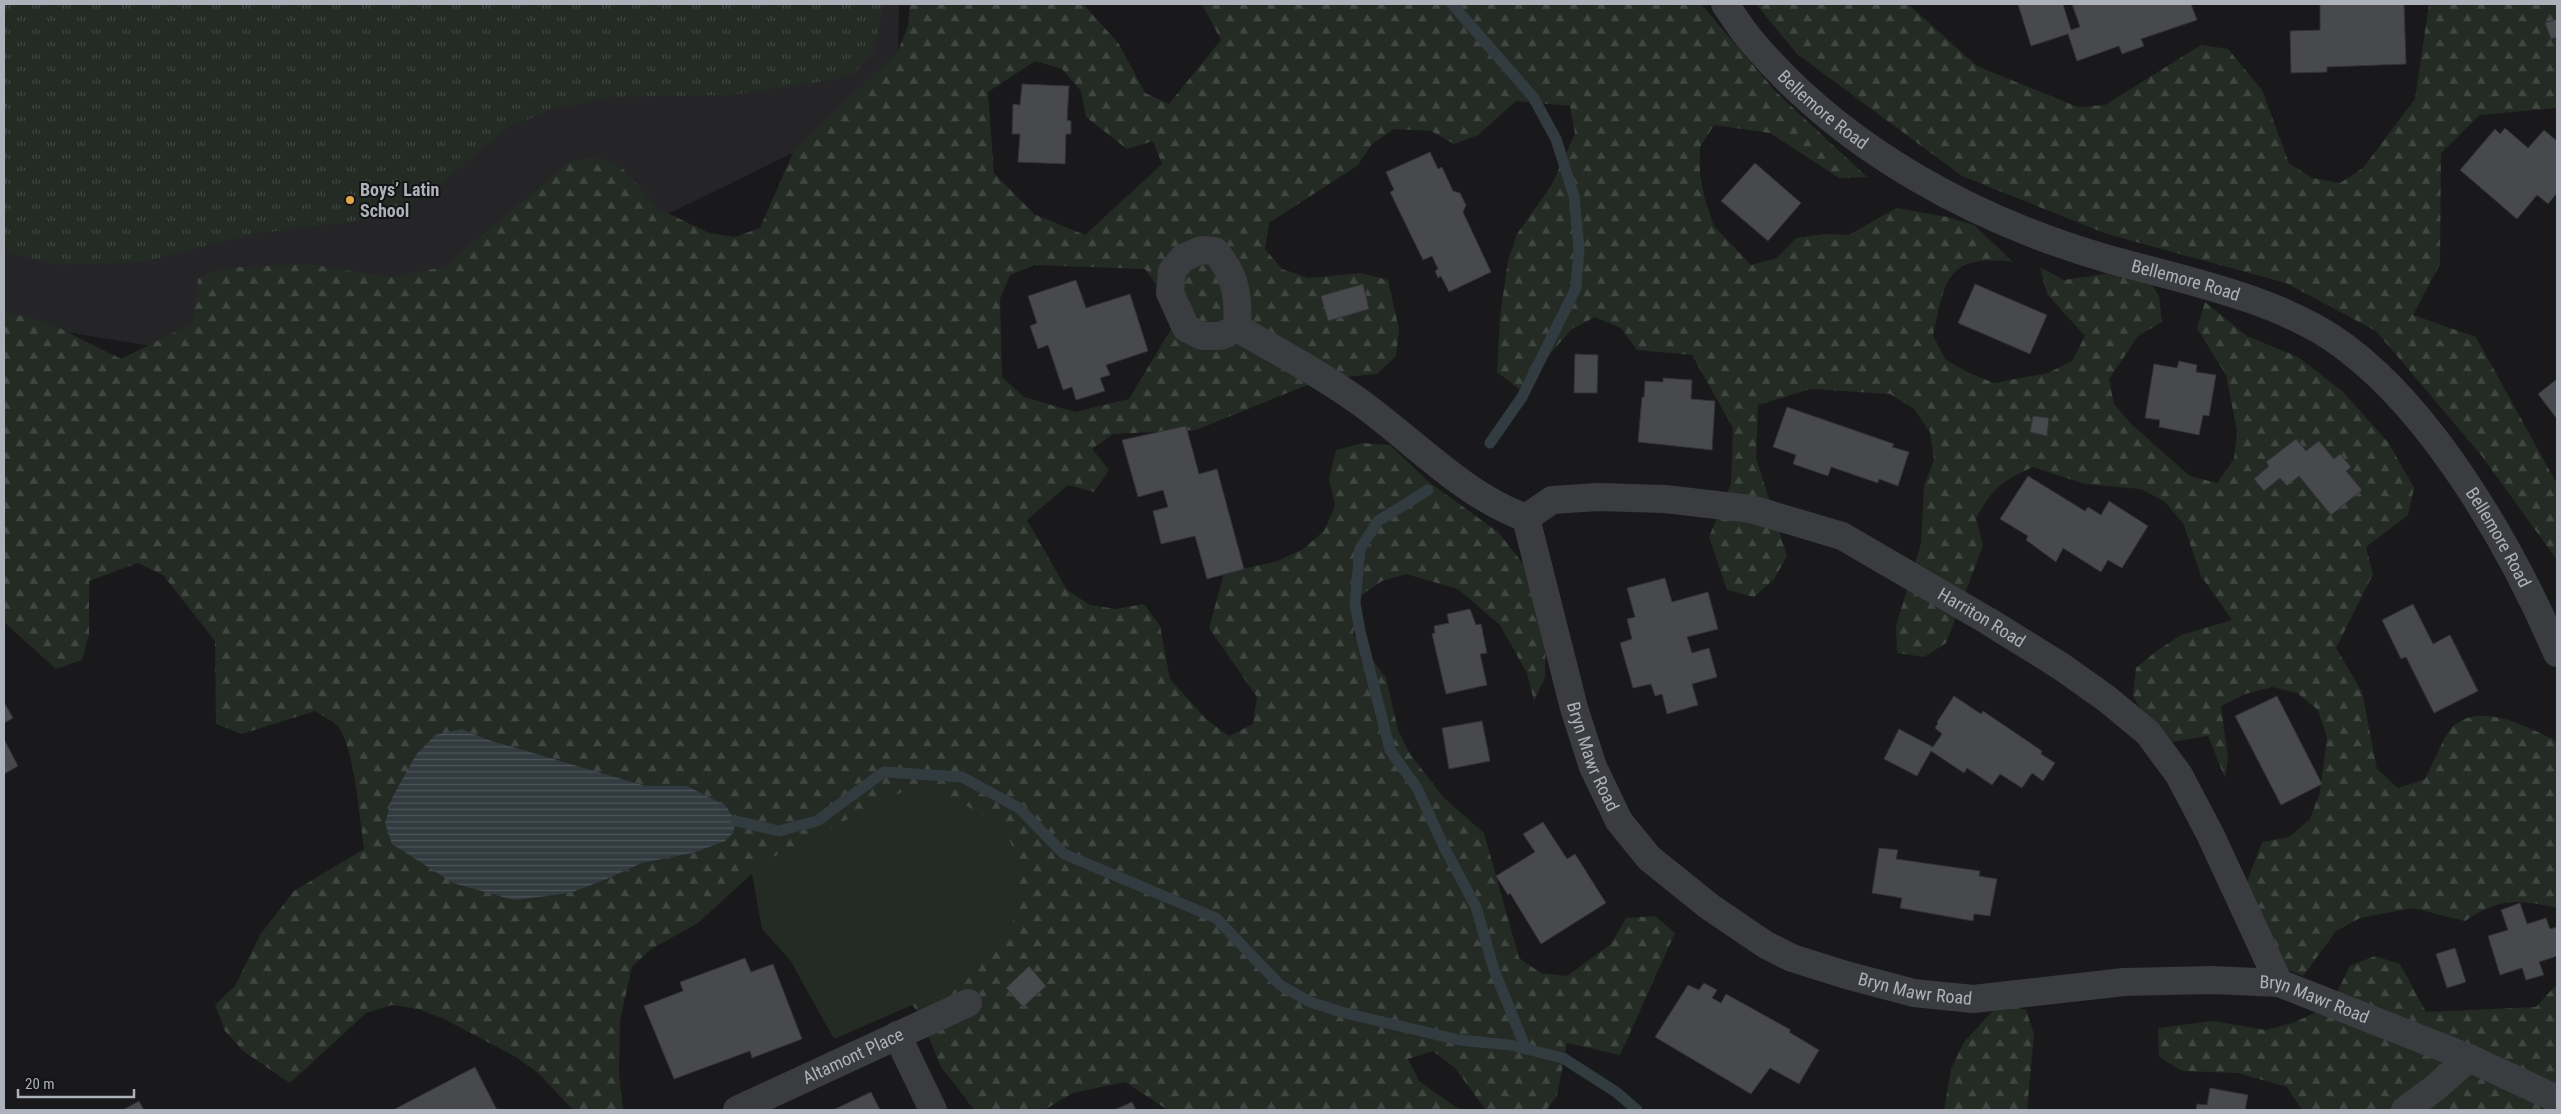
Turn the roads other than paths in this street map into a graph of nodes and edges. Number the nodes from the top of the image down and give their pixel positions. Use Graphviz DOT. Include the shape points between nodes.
graph roads {
  1 [pos="1725,4"];
  2 [pos="1237,328"];
  3 [pos="1526,518"];
  4 [pos="2557,653"];
  5 [pos="2279,983"];
  6 [pos="968,1003"];
  7 [pos="897,1035"];
  8 [pos="2469,1058"];
  9 [pos="2557,1099"];
  10 [pos="737,1110"];
  11 [pos="933,1110"];
  12 [pos="2405,1110"];
  1 -- 4 [label="street, Bellemore Road" via="1752,43 1795,88 1844,131 1948,195 2008,224 2080,251 2252,300 2344,345 2374,370 2411,410 2470,490 2509,554"];
  2 -- 3 [label="street" via="1361,403 1431,459 1502,509"];
  3 -- 5 [label="street, Harriton Road" via="1552,500 1598,496 1665,499 1752,509 1842,536 1988,621 2062,667 2148,733 2179,775"];
  3 -- 5 [label="street, Bryn Mawr Road" via="1574,708 1593,767 1619,821 1649,858 1766,945 1792,958 1914,993 1973,999 2124,982 2212,980"];
  5 -- 8 [label="street, Bryn Mawr Road"];
  6 -- 7 [label="street, Altamont Place"];
  7 -- 10 [label="street, Altamont Place"];
  7 -- 11 [label="street"];
  8 -- 9 [label="street, Bryn Mawr Road"];
  8 -- 12 [label="street"];
}
